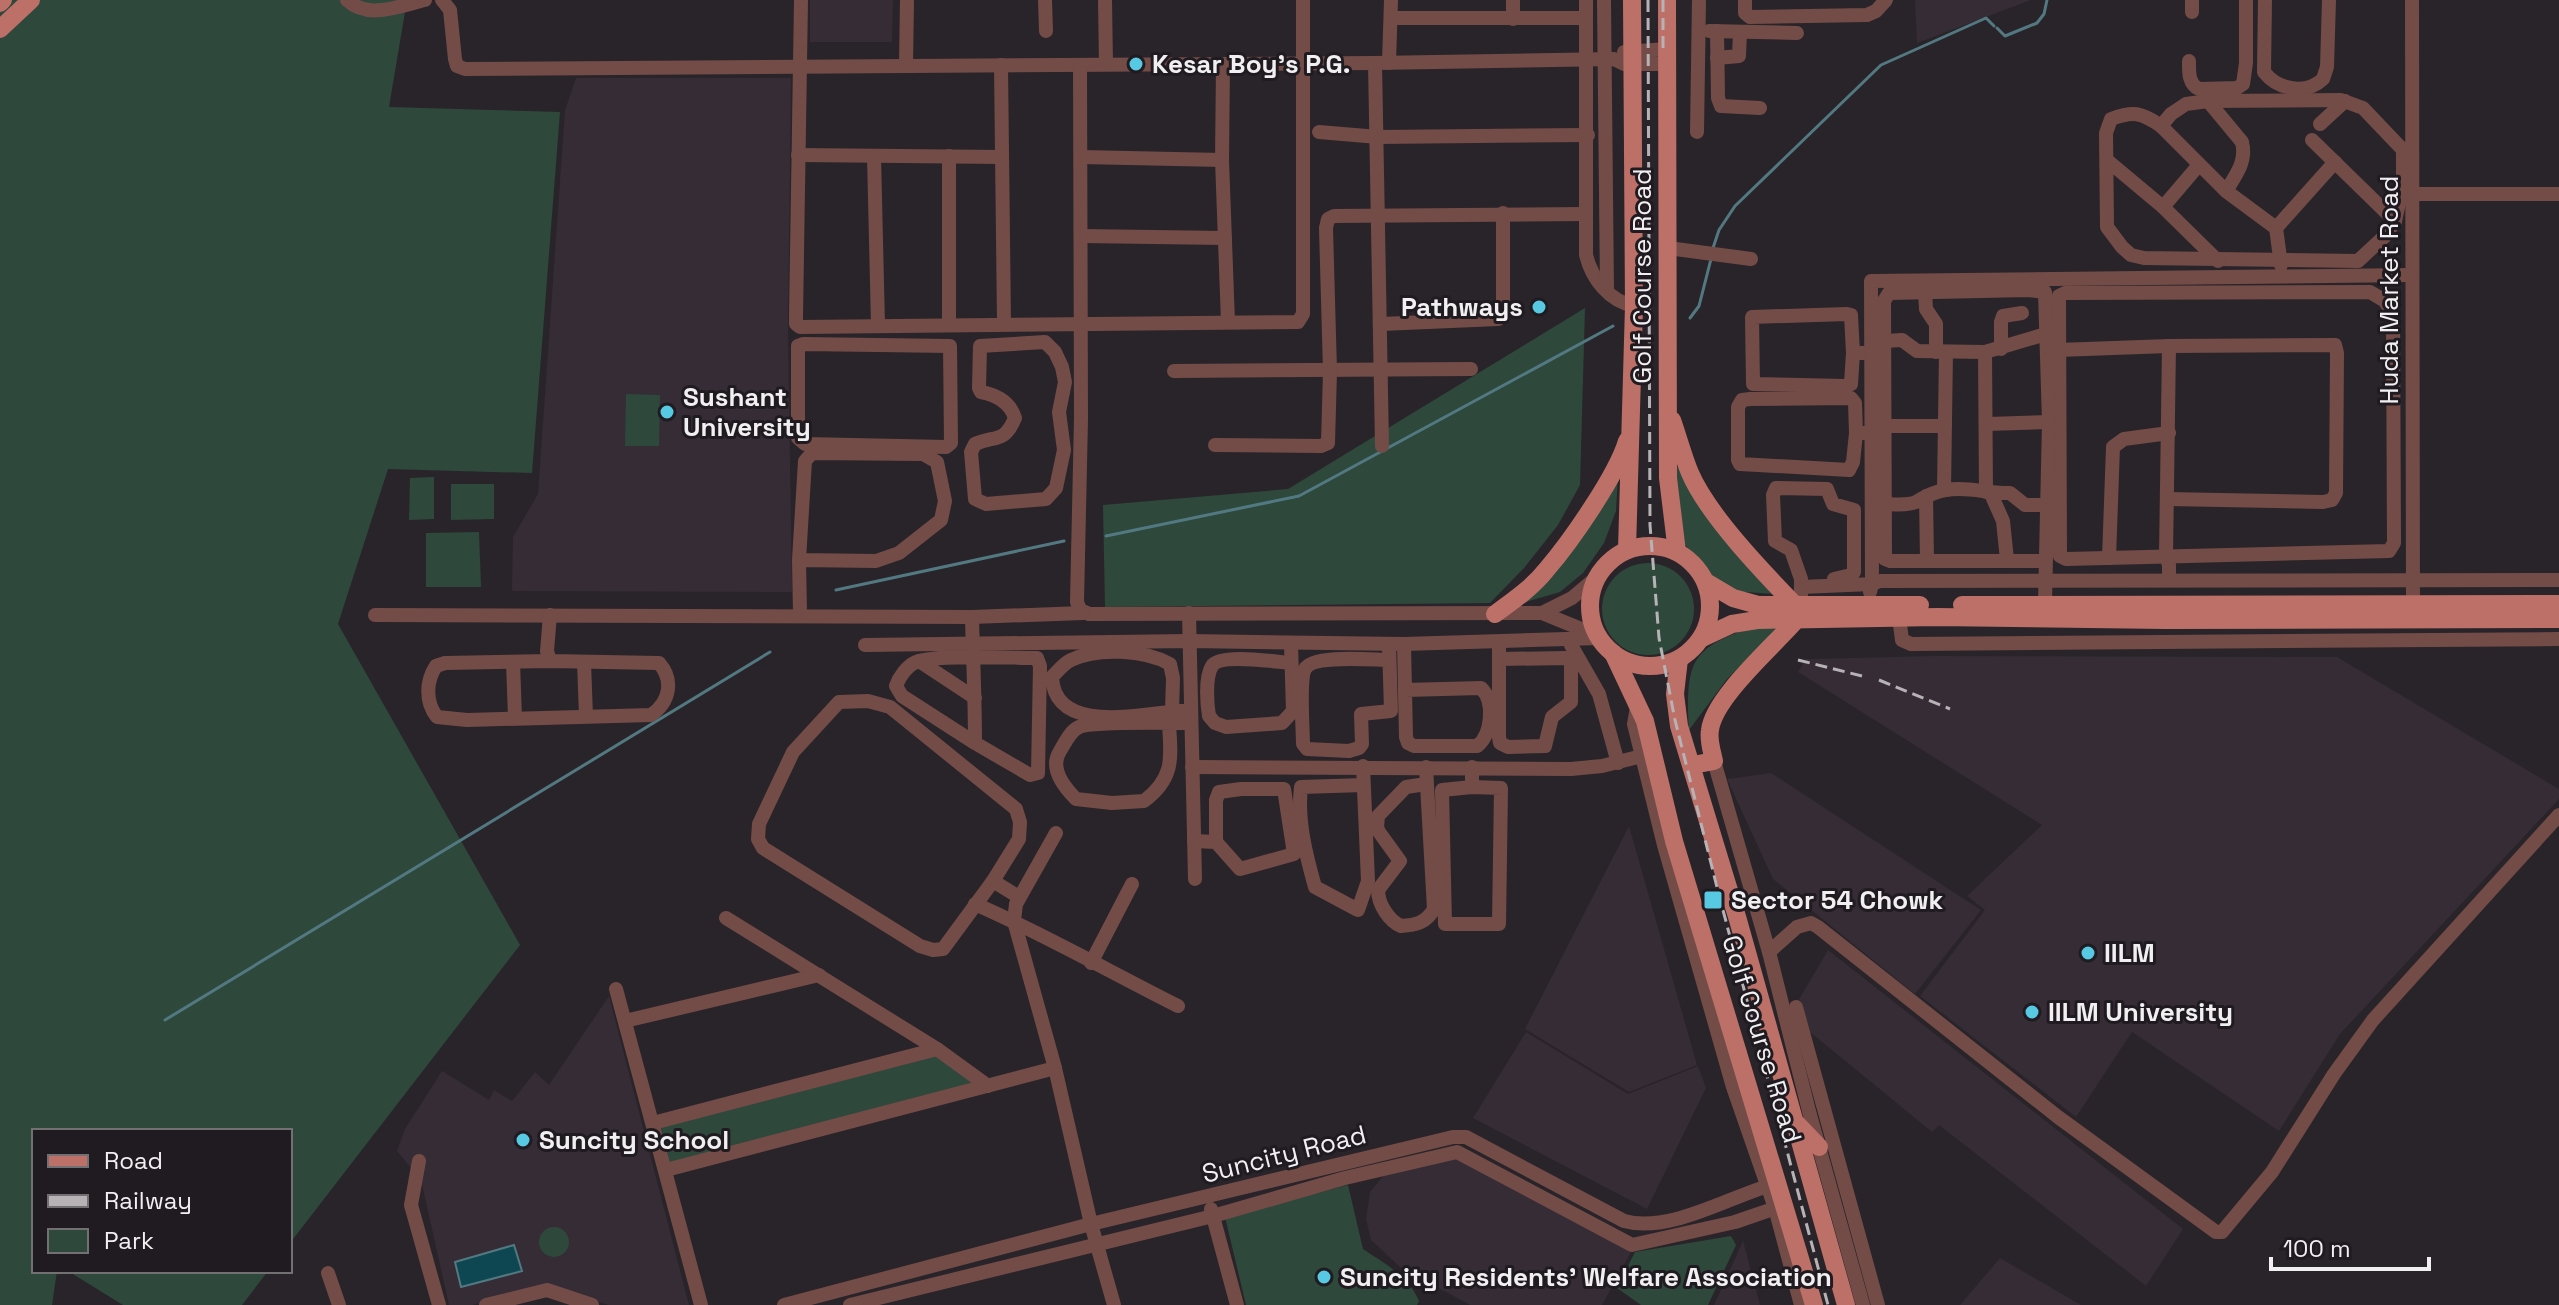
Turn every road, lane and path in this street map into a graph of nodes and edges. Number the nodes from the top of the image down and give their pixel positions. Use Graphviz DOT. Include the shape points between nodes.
graph roads {
  1 [pos="31,0"];
  2 [pos="347,0"];
  3 [pos="425,0"];
  4 [pos="442,0"];
  5 [pos="801,0"];
  6 [pos="907,0"];
  7 [pos="1045,0"];
  8 [pos="1105,0"];
  9 [pos="1303,0"];
  10 [pos="1391,0"];
  11 [pos="1513,0"];
  12 [pos="1586,0"];
  13 [pos="1604,0"];
  14 [pos="1632,0"];
  15 [pos="1667,0"];
  16 [pos="1675,0"];
  17 [pos="1699,0"];
  18 [pos="1745,0"];
  19 [pos="1886,0"];
  20 [pos="2246,0"];
  21 [pos="2265,0"];
  22 [pos="2329,0"];
  23 [pos="2412,0"];
  24 [pos="1391,18"];
  25 [pos="1586,18"];
  26 [pos="1513,19"];
  27 [pos="0,29"];
  28 [pos="1046,31"];
  29 [pos="1698,31"];
  30 [pos="1717,31"];
  31 [pos="1740,32"];
  32 [pos="1797,33"];
  33 [pos="1668,56"];
  34 [pos="1620,58"];
  35 [pos="1717,58"];
  36 [pos="1585,61"];
  37 [pos="2189,61"];
  38 [pos="1305,63"];
  39 [pos="1382,63"];
  40 [pos="1106,64"];
  41 [pos="1223,64"];
  42 [pos="1001,65"];
  43 [pos="1080,65"];
  44 [pos="906,66"];
  45 [pos="801,67"];
  46 [pos="2208,101"];
  47 [pos="2345,101"];
  48 [pos="1760,108"];
  49 [pos="2320,124"];
  50 [pos="2161,126"];
  51 [pos="1319,132"];
  52 [pos="1697,132"];
  53 [pos="1588,135"];
  54 [pos="1378,137"];
  55 [pos="2312,140"];
  56 [pos="798,155"];
  57 [pos="874,156"];
  58 [pos="949,156"];
  59 [pos="1002,157"];
  60 [pos="1081,157"];
  61 [pos="1222,160"];
  62 [pos="2108,161"];
  63 [pos="2335,162"];
  64 [pos="2198,166"];
  65 [pos="2226,191"];
  66 [pos="2413,194"];
  67 [pos="2559,194"];
  68 [pos="2163,207"];
  69 [pos="1503,213"];
  70 [pos="1586,214"];
  71 [pos="1379,215"];
  72 [pos="2395,221"];
  73 [pos="2276,228"];
  74 [pos="1081,236"];
  75 [pos="1225,238"];
  76 [pos="1671,249"];
  77 [pos="1751,259"];
  78 [pos="2279,259"];
  79 [pos="2218,261"];
  80 [pos="2412,275"];
  81 [pos="2278,276"];
  82 [pos="2021,290"];
  83 [pos="1607,291"];
  84 [pos="1925,292"];
  85 [pos="1634,306"];
  86 [pos="2022,313"];
  87 [pos="1080,322"];
  88 [pos="1228,322"];
  89 [pos="1004,324"];
  90 [pos="1381,324"];
  91 [pos="876,325"];
  92 [pos="949,325"];
  93 [pos="2046,334"];
  94 [pos="2022,339"];
  95 [pos="1885,341"];
  96 [pos="866,345"];
  97 [pos="883,345"];
  98 [pos="2169,346"];
  99 [pos="2001,349"];
  100 [pos="2058,350"];
  101 [pos="1941,352"];
  102 [pos="1985,352"];
  103 [pos="1853,353"];
  104 [pos="1870,353"];
  105 [pos="1471,369"];
  106 [pos="1174,371"];
  107 [pos="1330,371"];
  108 [pos="1382,371"];
  109 [pos="1667,397"];
  110 [pos="1060,419"];
  111 [pos="1081,419"];
  112 [pos="2049,422"];
  113 [pos="1987,424"];
  114 [pos="1632,426"];
  115 [pos="1885,426"];
  116 [pos="1945,426"];
  117 [pos="1863,433"];
  118 [pos="2169,433"];
  119 [pos="1215,445"];
  120 [pos="1382,446"];
  121 [pos="1944,490"];
  122 [pos="1988,493"];
  123 [pos="1926,496"];
  124 [pos="2167,499"];
  125 [pos="1884,504"];
  126 [pos="2047,505"];
  127 [pos="1627,550"];
  128 [pos="1677,552"];
  129 [pos="2166,556"];
  130 [pos="2109,558"];
  131 [pos="799,560"];
  132 [pos="1927,560"];
  133 [pos="2007,560"];
  134 [pos="2046,561"];
  135 [pos="1598,576"];
  136 [pos="2045,580"];
  137 [pos="2166,580"];
  138 [pos="2412,580"];
  139 [pos="2559,580"];
  140 [pos="1706,582"];
  141 [pos="1872,584"];
  142 [pos="1799,599"];
  143 [pos="2045,603"];
  144 [pos="1869,604"];
  145 [pos="2559,604"];
  146 [pos="2166,606"];
  147 [pos="1083,613"];
  148 [pos="1189,613"];
  149 [pos="1542,613"];
  150 [pos="2413,613"];
  151 [pos="800,614"];
  152 [pos="1495,614"];
  153 [pos="375,615"];
  154 [pos="550,615"];
  155 [pos="952,616"];
  156 [pos="972,617"];
  157 [pos="1899,617"];
  158 [pos="2559,619"];
  159 [pos="2304,620"];
  160 [pos="1598,636"];
  161 [pos="1702,638"];
  162 [pos="1567,639"];
  163 [pos="2559,639"];
  164 [pos="1189,641"];
  165 [pos="973,642"];
  166 [pos="1499,642"];
  167 [pos="952,643"];
  168 [pos="2317,643"];
  169 [pos="1291,644"];
  170 [pos="1397,644"];
  171 [pos="865,645"];
  172 [pos="1613,653"];
  173 [pos="973,658"];
  174 [pos="952,659"];
  175 [pos="1499,659"];
  176 [pos="1679,659"];
  177 [pos="1389,660"];
  178 [pos="550,661"];
  179 [pos="919,661"];
  180 [pos="513,662"];
  181 [pos="584,662"];
  182 [pos="1291,663"];
  183 [pos="1405,690"];
  184 [pos="975,698"];
  185 [pos="1638,702"];
  186 [pos="586,716"];
  187 [pos="1190,717"];
  188 [pos="515,718"];
  189 [pos="1170,718"];
  190 [pos="975,743"];
  191 [pos="1642,756"];
  192 [pos="1714,761"];
  193 [pos="1618,763"];
  194 [pos="1693,765"];
  195 [pos="1363,766"];
  196 [pos="1192,767"];
  197 [pos="1426,767"];
  198 [pos="1472,767"];
  199 [pos="1426,784"];
  200 [pos="1364,785"];
  201 [pos="1472,787"];
  202 [pos="2559,815"];
  203 [pos="1056,833"];
  204 [pos="1194,841"];
  205 [pos="1216,842"];
  206 [pos="1195,879"];
  207 [pos="993,881"];
  208 [pos="1132,884"];
  209 [pos="1019,897"];
  210 [pos="975,904"];
  211 [pos="726,918"];
  212 [pos="1014,921"];
  213 [pos="1769,952"];
  214 [pos="1091,963"];
  215 [pos="819,975"];
  216 [pos="616,989"];
  217 [pos="1178,1006"];
  218 [pos="1796,1007"];
  219 [pos="625,1021"];
  220 [pos="937,1049"];
  221 [pos="1055,1068"];
  222 [pos="988,1086"];
  223 [pos="1795,1122"];
  224 [pos="653,1123"];
  225 [pos="1819,1147"];
  226 [pos="419,1161"];
  227 [pos="666,1170"];
  228 [pos="1773,1184"];
  229 [pos="1208,1197"];
  230 [pos="1780,1207"];
  231 [pos="1213,1216"];
  232 [pos="1091,1224"];
  233 [pos="1095,1243"];
  234 [pos="328,1273"];
  235 [pos="339,1305"];
  236 [pos="439,1305"];
  237 [pos="486,1305"];
  238 [pos="592,1305"];
  239 [pos="701,1305"];
  240 [pos="784,1305"];
  241 [pos="850,1305"];
  242 [pos="1114,1305"];
  243 [pos="1237,1305"];
  244 [pos="1801,1305"];
  245 [pos="1814,1305"];
  246 [pos="1846,1305"];
  247 [pos="1863,1305"];
  248 [pos="1878,1305"];
  1 -- 27 [label="main road"];
  2 -- 3 [label="street" via="370,11"];
  4 -- 45 [label="street" via="450,10 457,66 465,69"];
  5 -- 45 [label="street"];
  6 -- 44 [label="street"];
  7 -- 28 [label="street"];
  8 -- 40 [label="street"];
  9 -- 38 [label="street"];
  10 -- 24 [label="street"];
  11 -- 26 [label="street"];
  12 -- 25 [label="street"];
  13 -- 34 [label="street"];
  14 -- 34 [label="main road, Golf Course Road"];
  15 -- 33 [label="main road, Golf Course Road"];
  16 -- 76 [label="street"];
  17 -- 29 [label="street"];
  18 -- 19 [label="street" via="1750,17 1867,15"];
  20 -- 37 [label="street" via="2243,84 2194,87"];
  21 -- 22 [label="street" via="2264,72 2285,88 2310,88 2323,79"];
  23 -- 66 [label="street, Huda Market Road"];
  24 -- 26 [label="street"];
  24 -- 39 [label="street"];
  25 -- 26 [label="street"];
  25 -- 36 [label="street"];
  29 -- 30 [label="street"];
  29 -- 52 [label="street"];
  30 -- 31 [label="street"];
  30 -- 35 [label="street"];
  31 -- 32 [label="street"];
  31 -- 35 [label="street" via="1739,56"];
  33 -- 34 [label="street"];
  33 -- 76 [label="main road, Golf Course Road"];
  34 -- 36 [label="street"];
  34 -- 83 [label="street"];
  34 -- 85 [label="main road, Golf Course Road"];
  35 -- 48 [label="street" via="1721,106"];
  36 -- 39 [label="street"];
  36 -- 53 [label="street"];
  38 -- 39 [label="street"];
  38 -- 41 [label="street"];
  38 -- 88 [label="street" via="1302,319"];
  39 -- 54 [label="street"];
  40 -- 41 [label="street"];
  40 -- 43 [label="street"];
  41 -- 61 [label="street"];
  42 -- 43 [label="street"];
  42 -- 44 [label="street"];
  42 -- 59 [label="street"];
  43 -- 60 [label="street"];
  44 -- 45 [label="street"];
  45 -- 56 [label="street"];
  46 -- 47 [label="street"];
  46 -- 50 [label="street" via="2186,104"];
  46 -- 65 [label="street" via="2244,148 2241,167"];
  47 -- 49 [label="street"];
  47 -- 72 [label="street" via="2363,108 2403,150"];
  50 -- 62 [label="street" via="2130,112 2111,119"];
  50 -- 64 [label="street"];
  51 -- 54 [label="street"];
  53 -- 54 [label="street"];
  53 -- 70 [label="street"];
  54 -- 71 [label="street"];
  55 -- 63 [label="street"];
  56 -- 57 [label="street"];
  56 -- 91 [label="street" via="796,324"];
  57 -- 58 [label="street"];
  57 -- 91 [label="street"];
  58 -- 59 [label="street"];
  58 -- 92 [label="street"];
  59 -- 89 [label="street"];
  60 -- 61 [label="street"];
  60 -- 74 [label="street"];
  61 -- 75 [label="street"];
  62 -- 68 [label="street"];
  62 -- 79 [label="street" via="2107,227 2122,247 2144,258"];
  63 -- 72 [label="street"];
  63 -- 73 [label="street"];
  64 -- 65 [label="street"];
  64 -- 68 [label="street"];
  65 -- 73 [label="street"];
  66 -- 67 [label="street"];
  66 -- 80 [label="street, Huda Market Road"];
  68 -- 79 [label="street"];
  69 -- 70 [label="street"];
  69 -- 71 [label="street"];
  69 -- 90 [label="street" via="1503,311 1498,319"];
  70 -- 83 [label="street" via="1588,264"];
  71 -- 90 [label="street"];
  71 -- 107 [label="street" via="1328,219"];
  72 -- 78 [label="street" via="2358,261"];
  73 -- 78 [label="street"];
  74 -- 75 [label="street"];
  74 -- 87 [label="street"];
  75 -- 88 [label="street"];
  76 -- 77 [label="street"];
  76 -- 109 [label="main road, Golf Course Road"];
  78 -- 79 [label="street"];
  78 -- 81 [label="street"];
  80 -- 81 [label="street"];
  80 -- 138 [label="street, Huda Market Road"];
  81 -- 104 [label="street" via="1874,281"];
  82 -- 84 [label="street"];
  82 -- 86 [label="street"];
  82 -- 93 [label="street" via="2045,292"];
  83 -- 85 [label="street" via="1618,302"];
  84 -- 95 [label="street" via="1886,295"];
  84 -- 101 [label="street"];
  85 -- 114 [label="main road, Golf Course Road"];
  86 -- 94 [label="street"];
  86 -- 99 [label="street" via="2003,316"];
  87 -- 88 [label="street"];
  87 -- 89 [label="street"];
  87 -- 111 [label="street"];
  89 -- 92 [label="street"];
  90 -- 108 [label="street"];
  91 -- 92 [label="street"];
  91 -- 96 [label="street"];
  91 -- 97 [label="street"];
  93 -- 94 [label="street"];
  93 -- 112 [label="street"];
  94 -- 99 [label="street"];
  95 -- 101 [label="street" via="1902,340 1917,351"];
  95 -- 115 [label="street"];
  96 -- 97 [label="street"];
  96 -- 97 [label="street" via="798,346 798,438 805,444 949,446 950,346"];
  98 -- 100 [label="street"];
  98 -- 118 [label="street"];
  98 -- 124 [label="street" via="2335,345 2336,493 2323,502"];
  99 -- 102 [label="street"];
  100 -- 129 [label="street" via="2058,299 2065,293 2370,292 2392,310 2394,543 2389,551"];
  100 -- 130 [label="street" via="2060,556"];
  101 -- 102 [label="street"];
  101 -- 116 [label="street"];
  102 -- 113 [label="street"];
  103 -- 103 [label="street" via="1851,384 1753,384 1752,317 1851,315"];
  103 -- 104 [label="street"];
  104 -- 117 [label="street"];
  105 -- 108 [label="street"];
  106 -- 107 [label="street"];
  107 -- 108 [label="street"];
  107 -- 119 [label="street" via="1328,443"];
  108 -- 120 [label="street"];
  109 -- 128 [label="main road, Golf Course Road" via="1668,478"];
  109 -- 142 [label="main road" via="1691,475 1712,509 1769,577"];
  110 -- 110 [label="street" via="1065,382 1055,352 1045,342 980,346 979,388 1007,404 1015,418 1009,431 997,440 975,444 971,452 975,499 986,504 1046,499 1056,488 1064,450"];
  110 -- 111 [label="street"];
  111 -- 147 [label="street" via="1077,602"];
  112 -- 113 [label="street"];
  112 -- 126 [label="street"];
  113 -- 122 [label="street"];
  114 -- 127 [label="main road, Golf Course Road"];
  114 -- 152 [label="main road" via="1613,470 1547,570"];
  115 -- 116 [label="street"];
  115 -- 125 [label="street"];
  116 -- 121 [label="street"];
  117 -- 117 [label="street" via="1851,398 1742,400 1738,460 1755,467 1849,470"];
  117 -- 141 [label="street"];
  118 -- 124 [label="street"];
  118 -- 130 [label="street" via="2124,439 2113,447"];
  121 -- 122 [label="street"];
  121 -- 123 [label="street"];
  122 -- 126 [label="street" via="2010,493 2025,505"];
  122 -- 133 [label="street" via="2003,521"];
  123 -- 125 [label="street" via="1912,504"];
  123 -- 132 [label="street"];
  124 -- 129 [label="street"];
  125 -- 132 [label="street" via="1886,560"];
  126 -- 134 [label="street"];
  127 -- 128 [label="main road" via="1661,546"];
  127 -- 135 [label="main road"];
  128 -- 140 [label="main road"];
  129 -- 130 [label="street"];
  129 -- 137 [label="street"];
  131 -- 131 [label="street" via="876,561 899,553 941,520 945,501 937,462 923,454 812,453 805,461"];
  131 -- 151 [label="street"];
  132 -- 133 [label="street"];
  133 -- 134 [label="street"];
  134 -- 136 [label="street"];
  135 -- 149 [label="street"];
  135 -- 160 [label="main road" via="1590,603"];
  136 -- 137 [label="street"];
  136 -- 141 [label="street"];
  136 -- 143 [label="street"];
  137 -- 138 [label="street"];
  137 -- 146 [label="street"];
  138 -- 139 [label="street"];
  138 -- 150 [label="street, Huda Market Road"];
  140 -- 142 [label="main road" via="1758,605"];
  140 -- 161 [label="main road" via="1711,610"];
  141 -- 142 [label="street"];
  141 -- 144 [label="street"];
  142 -- 142 [label="street" via="1791,550 1775,541 1773,495 1776,488 1827,489 1833,504 1854,510 1854,572"];
  142 -- 144 [label="main road"];
  142 -- 157 [label="main road"];
  142 -- 161 [label="main road"];
  142 -- 192 [label="main road" via="1714,716 1709,733"];
  143 -- 144 [label="main road"];
  143 -- 146 [label="main road"];
  145 -- 150 [label="main road"];
  146 -- 150 [label="main road"];
  147 -- 148 [label="street"];
  147 -- 156 [label="street"];
  148 -- 152 [label="street"];
  148 -- 164 [label="street"];
  149 -- 152 [label="street"];
  149 -- 160 [label="street"];
  150 -- 158 [label="main road"];
  150 -- 159 [label="main road"];
  151 -- 154 [label="street"];
  151 -- 155 [label="street"];
  153 -- 154 [label="street"];
  154 -- 178 [label="street"];
  155 -- 156 [label="street"];
  155 -- 167 [label="street"];
  156 -- 165 [label="street"];
  157 -- 159 [label="main road"];
  157 -- 168 [label="street" via="1899,635 1911,644"];
  159 -- 168 [label="street"];
  160 -- 162 [label="street"];
  160 -- 172 [label="main road"];
  161 -- 176 [label="main road"];
  162 -- 166 [label="street"];
  162 -- 193 [label="street" via="1599,694"];
  163 -- 168 [label="street"];
  164 -- 165 [label="street"];
  164 -- 169 [label="street"];
  164 -- 187 [label="street"];
  165 -- 167 [label="street"];
  165 -- 173 [label="street"];
  166 -- 170 [label="street"];
  166 -- 175 [label="street"];
  167 -- 171 [label="street"];
  167 -- 174 [label="street"];
  169 -- 170 [label="street"];
  169 -- 182 [label="street"];
  170 -- 177 [label="street"];
  170 -- 183 [label="street"];
  172 -- 176 [label="main road" via="1645,666"];
  172 -- 185 [label="main road, Golf Course Road"];
  173 -- 174 [label="street"];
  173 -- 184 [label="street"];
  173 -- 190 [label="street" via="1038,660 1040,770 1030,775"];
  174 -- 179 [label="street"];
  175 -- 175 [label="street" via="1500,743 1545,746 1552,717 1571,702 1571,660"];
  176 -- 194 [label="main road, Golf Course Road" via="1679,726"];
  177 -- 177 [label="street" via="1391,711 1361,714 1359,748 1307,749 1303,689 1308,665 1320,660"];
  178 -- 180 [label="street"];
  178 -- 181 [label="street"];
  179 -- 184 [label="street"];
  179 -- 190 [label="street" via="897,681 898,692"];
  180 -- 188 [label="street"];
  180 -- 188 [label="street" via="436,666 429,677 429,707 447,719"];
  181 -- 186 [label="street"];
  181 -- 186 [label="street" via="659,663 667,672 667,699 651,715"];
  182 -- 182 [label="street" via="1293,711 1282,723 1226,727 1209,716 1212,664 1233,659"];
  183 -- 183 [label="street" via="1408,743 1477,746 1485,739 1489,700 1481,688"];
  184 -- 190 [label="street"];
  185 -- 191 [label="street" via="1634,724"];
  185 -- 228 [label="main road, Golf Course Road"];
  186 -- 188 [label="street"];
  187 -- 189 [label="street"];
  187 -- 196 [label="street"];
  189 -- 189 [label="street" via="1083,715 1056,697 1052,677 1067,661 1083,655 1160,658 1170,664 1173,678"];
  189 -- 189 [label="street" via="1080,726 1054,764 1076,799 1144,801 1169,772"];
  191 -- 193 [label="street"];
  191 -- 228 [label="street" via="1733,1087"];
  192 -- 194 [label="main road"];
  192 -- 213 [label="street"];
  193 -- 198 [label="street" via="1571,769"];
  194 -- 223 [label="main road, Golf Course Road"];
  195 -- 196 [label="street"];
  195 -- 197 [label="street"];
  195 -- 200 [label="street"];
  196 -- 204 [label="street"];
  197 -- 198 [label="street"];
  197 -- 199 [label="street"];
  198 -- 201 [label="street"];
  199 -- 199 [label="street" via="1406,787 1377,822 1400,861 1378,896 1401,926 1416,925 1434,909"];
  200 -- 200 [label="street" via="1301,787 1299,801 1315,887 1358,910 1368,881"];
  201 -- 201 [label="street" via="1442,790 1445,924 1499,924 1501,788"];
  202 -- 213 [label="street" via="2373,1020 2272,1172 2222,1232 2066,1122 1818,927 1797,927"];
  203 -- 209 [label="street"];
  204 -- 205 [label="street"];
  204 -- 206 [label="street"];
  205 -- 205 [label="street" via="1219,792 1284,789 1294,854 1240,869"];
  207 -- 209 [label="street"];
  207 -- 210 [label="street"];
  207 -- 210 [label="street" via="1019,839 1016,809 890,707 839,702 793,752 759,824 763,848 933,950 950,943"];
  208 -- 214 [label="street"];
  209 -- 212 [label="street"];
  210 -- 212 [label="street"];
  211 -- 215 [label="street"];
  212 -- 214 [label="street"];
  212 -- 221 [label="street"];
  213 -- 225 [label="street"];
  214 -- 217 [label="street"];
  215 -- 219 [label="street"];
  215 -- 220 [label="street"];
  216 -- 219 [label="street"];
  218 -- 248 [label="street"];
  219 -- 224 [label="street"];
  220 -- 222 [label="street"];
  220 -- 224 [label="street"];
  221 -- 222 [label="street"];
  221 -- 232 [label="street"];
  222 -- 227 [label="street"];
  223 -- 225 [label="main road"];
  223 -- 246 [label="main road, Golf Course Road"];
  224 -- 227 [label="street"];
  225 -- 247 [label="street"];
  226 -- 236 [label="street" via="411,1205"];
  227 -- 239 [label="street"];
  228 -- 229 [label="street, Suncity Road" via="1677,1220 1642,1225 1624,1221 1466,1137 1453,1137"];
  228 -- 230 [label="main road, Golf Course Road"];
  229 -- 231 [label="street"];
  229 -- 232 [label="street, Suncity Road"];
  230 -- 231 [label="street" via="1642,1245 1627,1244 1453,1152"];
  230 -- 244 [label="street"];
  230 -- 245 [label="main road, Golf Course Road"];
  231 -- 233 [label="street"];
  231 -- 243 [label="street"];
  232 -- 233 [label="street"];
  232 -- 240 [label="street, Suncity Road"];
  233 -- 241 [label="street"];
  233 -- 242 [label="street"];
  234 -- 235 [label="street"];
  237 -- 238 [label="street" via="547,1290"];
}
